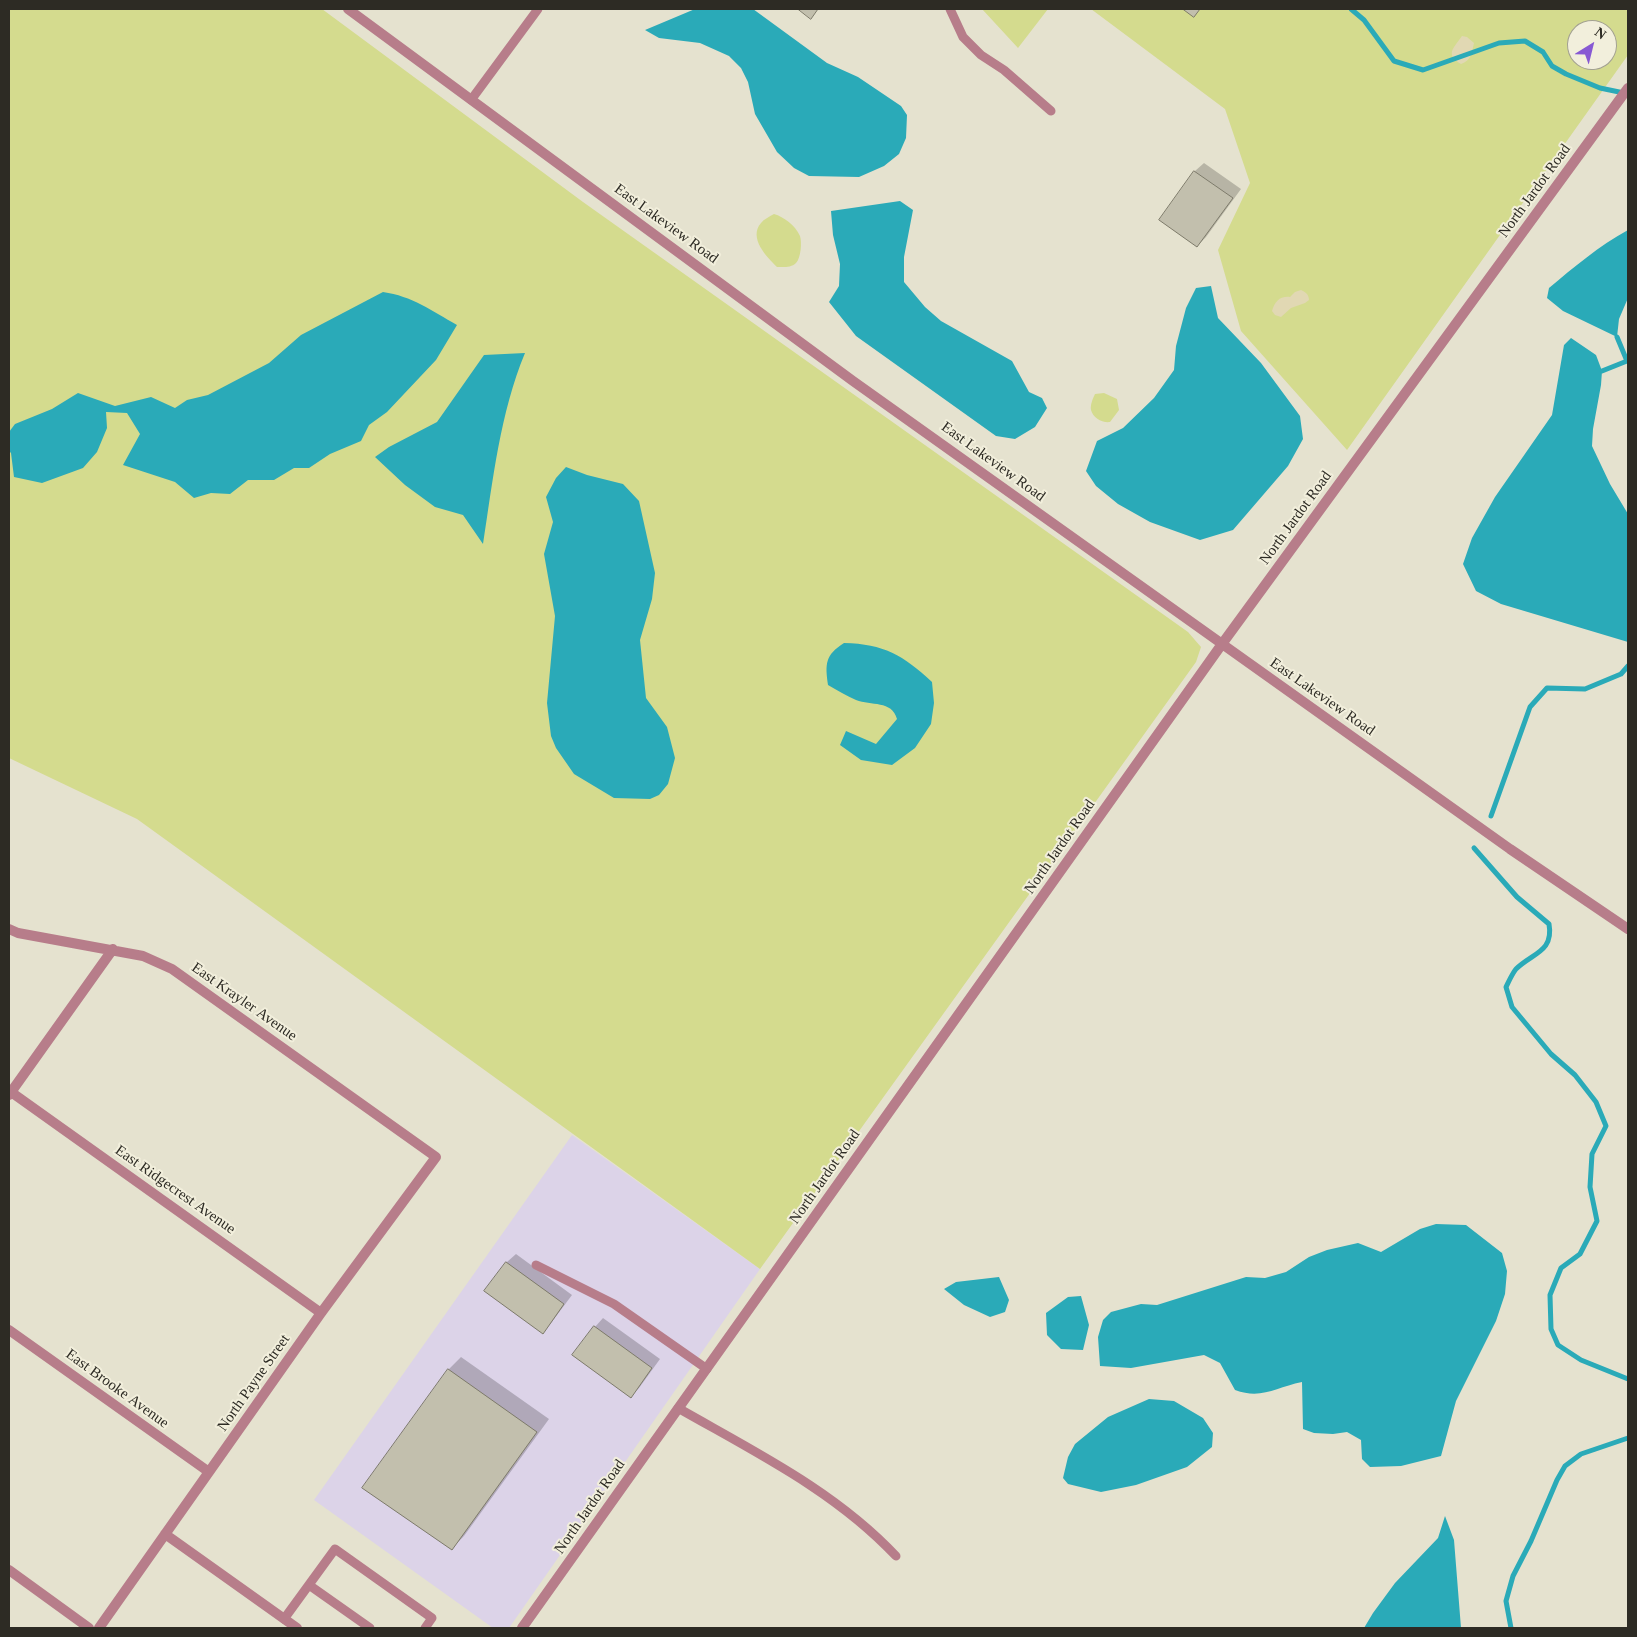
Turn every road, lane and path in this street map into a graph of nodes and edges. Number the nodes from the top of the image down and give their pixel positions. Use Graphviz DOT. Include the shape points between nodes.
graph roads {
  1 [pos="348,9"];
  2 [pos="538,9"];
  3 [pos="950,9"];
  4 [pos="1628,88"];
  5 [pos="471,100"];
  6 [pos="1051,111"];
  7 [pos="1222,644"];
  8 [pos="9,929"];
  9 [pos="1628,929"];
  10 [pos="113,949"];
  11 [pos="10,1094"];
  12 [pos="436,1157"];
  13 [pos="536,1265"];
  14 [pos="322,1313"];
  15 [pos="9,1330"];
  16 [pos="707,1369"];
  17 [pos="678,1408"];
  18 [pos="209,1472"];
  19 [pos="165,1534"];
  20 [pos="896,1556"];
  21 [pos="9,1570"];
  22 [pos="309,1585"];
  23 [pos="284,1619"];
  24 [pos="89,1628"];
  25 [pos="99,1628"];
  26 [pos="295,1628"];
  27 [pos="370,1628"];
  28 [pos="425,1628"];
  29 [pos="522,1628"];
  1 -- 5 [label="street, East Lakeview Road"];
  2 -- 5 [label="lane"];
  3 -- 6 [label="lane" via="963,37"];
  4 -- 7 [label="street, North Jardot Road"];
  5 -- 7 [label="street, East Lakeview Road" via="853,380"];
  7 -- 9 [label="street, East Lakeview Road"];
  7 -- 16 [label="street, North Jardot Road"];
  8 -- 10 [label="street, East Krayler Avenue"];
  10 -- 11 [label="street"];
  10 -- 12 [label="street, East Krayler Avenue" via="143,956 172,968"];
  11 -- 14 [label="street, East Ridgecrest Avenue"];
  12 -- 14 [label="street, North Payne Street"];
  13 -- 16 [label="lane" via="614,1304"];
  14 -- 18 [label="street, North Payne Street"];
  15 -- 18 [label="street, East Brooke Avenue"];
  16 -- 17 [label="street, North Jardot Road"];
  17 -- 20 [label="lane" via="831,1498"];
  17 -- 29 [label="street, North Jardot Road"];
  18 -- 19 [label="street, North Payne Street"];
  19 -- 23 [label="street"];
  19 -- 25 [label="street, North Payne Street"];
  21 -- 24 [label="street"];
  22 -- 23 [label="lane"];
  22 -- 27 [label="lane"];
  22 -- 28 [label="lane" via="335,1550 432,1618"];
  23 -- 26 [label="street"];
}
